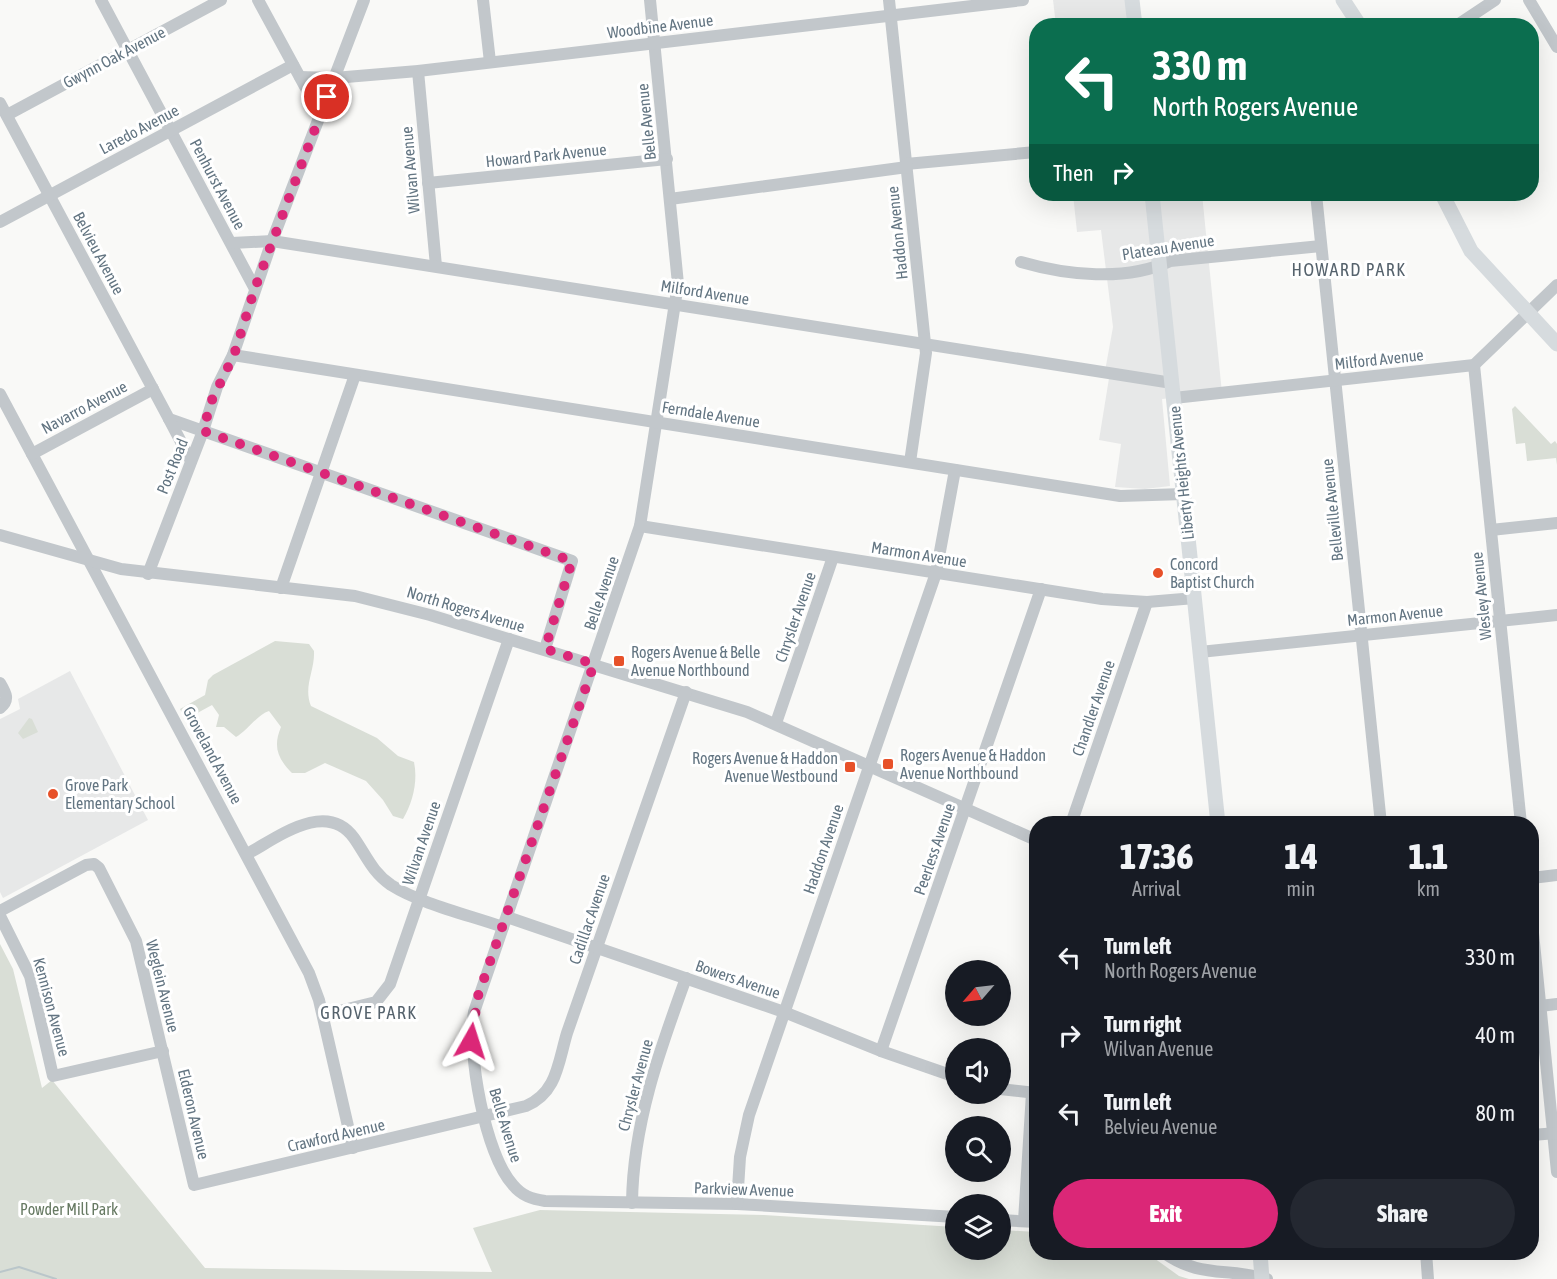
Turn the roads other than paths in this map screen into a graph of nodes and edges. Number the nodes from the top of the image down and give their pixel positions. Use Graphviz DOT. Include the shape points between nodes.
graph roads {
  1 [pos="101,0"];
  2 [pos="221,0"];
  3 [pos="258,0"];
  4 [pos="364,0"];
  5 [pos="483,0"];
  6 [pos="650,0"];
  7 [pos="889,0"];
  8 [pos="1023,0"];
  9 [pos="1132,0"];
  10 [pos="1343,0"];
  11 [pos="1495,0"];
  12 [pos="1529,0"];
  13 [pos="891,16"];
  14 [pos="1134,18"];
  15 [pos="1355,18"];
  16 [pos="1468,18"];
  17 [pos="654,43"];
  18 [pos="1557,47"];
  19 [pos="127,50"];
  20 [pos="489,62"];
  21 [pos="293,65"];
  22 [pos="418,71"];
  23 [pos="300,77"];
  24 [pos="334,78"];
  25 [pos="0,102"];
  26 [pos="7,115"];
  27 [pos="321,116"];
  28 [pos="171,131"];
  29 [pos="1029,153"];
  30 [pos="667,159"];
  31 [pos="907,165"];
  32 [pos="428,183"];
  33 [pos="50,196"];
  34 [pos="670,199"];
  35 [pos="1153,201"];
  36 [pos="1317,201"];
  37 [pos="1446,201"];
  38 [pos="0,222"];
  39 [pos="272,241"];
  40 [pos="232,243"];
  41 [pos="1321,246"];
  42 [pos="1021,262"];
  43 [pos="436,266"];
  44 [pos="1160,266"];
  45 [pos="1557,285"];
  46 [pos="255,288"];
  47 [pos="676,304"];
  48 [pos="1527,314"];
  49 [pos="925,342"];
  50 [pos="1557,344"];
  51 [pos="234,355"];
  52 [pos="1474,365"];
  53 [pos="355,375"];
  54 [pos="1335,380"];
  55 [pos="153,389"];
  56 [pos="1173,390"];
  57 [pos="0,394"];
  58 [pos="169,419"];
  59 [pos="657,422"];
  60 [pos="203,431"];
  61 [pos="32,454"];
  62 [pos="191,461"];
  63 [pos="910,462"];
  64 [pos="955,470"];
  65 [pos="321,473"];
  66 [pos="1184,494"];
  67 [pos="1557,523"];
  68 [pos="640,526"];
  69 [pos="1491,530"];
  70 [pos="0,535"];
  71 [pos="833,557"];
  72 [pos="90,561"];
  73 [pos="936,573"];
  74 [pos="148,574"];
  75 [pos="281,588"];
  76 [pos="1041,589"];
  77 [pos="1195,598"];
  78 [pos="1147,602"];
  79 [pos="1557,615"];
  80 [pos="1500,621"];
  81 [pos="1362,635"];
  82 [pos="509,639"];
  83 [pos="545,649"];
  84 [pos="1200,652"];
  85 [pos="594,664"];
  86 [pos="0,683"];
  87 [pos="686,692"];
  88 [pos="3,705"];
  89 [pos="776,723"];
  90 [pos="870,765"];
  91 [pos="966,808"];
  92 [pos="1074,816"];
  93 [pos="1217,816"];
  94 [pos="1380,816"];
  95 [pos="1520,816"];
  96 [pos="1029,837"];
  97 [pos="247,854"];
  98 [pos="1557,875"];
  99 [pos="1539,877"];
  100 [pos="420,898"];
  101 [pos="0,911"];
  102 [pos="0,916"];
  103 [pos="505,922"];
  104 [pos="596,948"];
  105 [pos="686,978"];
  106 [pos="1539,996"];
  107 [pos="1557,1004"];
  108 [pos="1540,1006"];
  109 [pos="784,1012"];
  110 [pos="323,1015"];
  111 [pos="881,1051"];
  112 [pos="163,1052"];
  113 [pos="945,1073"];
  114 [pos="1011,1090"];
  115 [pos="1029,1092"];
  116 [pos="484,1116"];
  117 [pos="1555,1133"];
  118 [pos="1539,1135"];
  119 [pos="353,1148"];
  120 [pos="1557,1172"];
  121 [pos="194,1185"];
  122 [pos="532,1199"];
  123 [pos="632,1203"];
  124 [pos="738,1204"];
  125 [pos="945,1216"];
  126 [pos="1011,1221"];
  127 [pos="1029,1222"];
  128 [pos="1176,1260"];
  129 [pos="1261,1260"];
  130 [pos="1427,1260"];
  131 [pos="1264,1278"];
  132 [pos="1428,1279"];
  1 -- 19 [label="street, Penhurst Avenue"];
  2 -- 19 [label="street, Gwynn Oak Avenue"];
  3 -- 21 [label="street"];
  4 -- 24 [label="street, Post Road"];
  5 -- 20 [label="street"];
  6 -- 17 [label="street, Belle Avenue"];
  7 -- 13 [label="street, Haddon Avenue"];
  8 -- 13 [label="street, Woodbine Avenue"];
  9 -- 14 [label="main road"];
  10 -- 15 [label="main road"];
  11 -- 16 [label="street"];
  12 -- 18 [label="street"];
  13 -- 17 [label="street, Woodbine Avenue"];
  13 -- 31 [label="street, Haddon Avenue"];
  17 -- 20 [label="street, Woodbine Avenue"];
  17 -- 30 [label="street, Belle Avenue"];
  19 -- 26 [label="street, Gwynn Oak Avenue"];
  19 -- 28 [label="street, Penhurst Avenue"];
  20 -- 22 [label="street, Woodbine Avenue"];
  21 -- 23 [label="street"];
  21 -- 28 [label="street, Laredo Avenue"];
  22 -- 24 [label="street, Woodbine Avenue"];
  22 -- 32 [label="street, Wilvan Avenue"];
  23 -- 24 [label="street, Woodbine Avenue"];
  23 -- 27 [label="street"];
  24 -- 27 [label="street, Post Road"];
  25 -- 26 [label="street, Belvieu Avenue"];
  26 -- 33 [label="street, Belvieu Avenue"];
  27 -- 39 [label="street, Post Road"];
  28 -- 33 [label="street, Laredo Avenue"];
  28 -- 40 [label="street, Penhurst Avenue"];
  29 -- 31 [label="street"];
  30 -- 32 [label="street, Howard Park Avenue"];
  30 -- 34 [label="street, Belle Avenue"];
  31 -- 34 [label="street"];
  31 -- 49 [label="street, Haddon Avenue"];
  32 -- 43 [label="street, Wilvan Avenue"];
  33 -- 38 [label="street, Laredo Avenue"];
  33 -- 55 [label="street, Belvieu Avenue"];
  34 -- 47 [label="street, Belle Avenue" via="678,284"];
  35 -- 44 [label="main road, Liberty Heights Avenue"];
  36 -- 41 [label="street, Belleville Avenue"];
  37 -- 48 [label="main road" via="1471,251"];
  39 -- 40 [label="street, Milford Avenue"];
  39 -- 43 [label="street, Milford Avenue"];
  39 -- 46 [label="street, Post Road"];
  40 -- 46 [label="street, Penhurst Avenue"];
  41 -- 44 [label="street, Plateau Avenue" via="1170,261"];
  41 -- 54 [label="street, Belleville Avenue"];
  42 -- 44 [label="street, Plateau Avenue" via="1068,274"];
  43 -- 47 [label="street, Milford Avenue"];
  44 -- 56 [label="main road, Liberty Heights Avenue"];
  45 -- 48 [label="street"];
  46 -- 51 [label="street, Post Road"];
  47 -- 49 [label="street, Milford Avenue"];
  47 -- 59 [label="street, Belle Avenue"];
  48 -- 50 [label="main road"];
  48 -- 52 [label="street"];
  49 -- 56 [label="street, Milford Avenue"];
  49 -- 63 [label="street, Haddon Avenue"];
  51 -- 53 [label="street, Ferndale Avenue"];
  51 -- 60 [label="street, Post Road" via="217,387"];
  52 -- 54 [label="street, Milford Avenue"];
  52 -- 69 [label="street, Wesley Avenue"];
  53 -- 59 [label="street, Ferndale Avenue"];
  53 -- 65 [label="street"];
  54 -- 56 [label="street, Milford Avenue"];
  54 -- 81 [label="street, Belleville Avenue"];
  55 -- 58 [label="street, Belvieu Avenue"];
  55 -- 61 [label="street, Navarro Avenue"];
  56 -- 66 [label="main road, Liberty Heights Avenue"];
  57 -- 61 [label="street, Groveland Avenue"];
  58 -- 60 [label="street"];
  58 -- 62 [label="street, Belvieu Avenue"];
  59 -- 63 [label="street, Ferndale Avenue"];
  59 -- 68 [label="street, Belle Avenue"];
  60 -- 62 [label="street, Post Road"];
  60 -- 65 [label="street"];
  61 -- 72 [label="street, Groveland Avenue"];
  62 -- 74 [label="street, Post Road"];
  63 -- 64 [label="street, Ferndale Avenue"];
  64 -- 66 [label="street, Ferndale Avenue" via="1120,496"];
  64 -- 73 [label="street, Haddon Avenue"];
  65 -- 75 [label="street"];
  65 -- 83 [label="street" via="572,561"];
  66 -- 77 [label="main road, Liberty Heights Avenue"];
  67 -- 69 [label="street"];
  68 -- 71 [label="street, Marmon Avenue"];
  68 -- 85 [label="street, Belle Avenue"];
  69 -- 80 [label="street, Wesley Avenue"];
  70 -- 72 [label="street, North Rogers Avenue"];
  71 -- 73 [label="street, Marmon Avenue"];
  71 -- 89 [label="street, Chrysler Avenue"];
  72 -- 74 [label="street, North Rogers Avenue"];
  72 -- 97 [label="street, Groveland Avenue"];
  73 -- 76 [label="street, Marmon Avenue"];
  73 -- 90 [label="street, Haddon Avenue"];
  74 -- 75 [label="street, North Rogers Avenue"];
  75 -- 82 [label="street, North Rogers Avenue" via="378,600"];
  76 -- 78 [label="street, Marmon Avenue"];
  76 -- 91 [label="street, Peerless Avenue"];
  77 -- 78 [label="street, Marmon Avenue"];
  77 -- 84 [label="main road, Liberty Heights Avenue"];
  78 -- 92 [label="street, Chandler Avenue"];
  79 -- 80 [label="street, Marmon Avenue"];
  80 -- 81 [label="street, Marmon Avenue"];
  80 -- 95 [label="street, Wesley Avenue"];
  81 -- 84 [label="street, Marmon Avenue"];
  81 -- 94 [label="street, Belleville Avenue"];
  82 -- 83 [label="street, North Rogers Avenue"];
  82 -- 100 [label="street, Wilvan Avenue"];
  83 -- 85 [label="street, North Rogers Avenue"];
  84 -- 93 [label="main road, Liberty Heights Avenue"];
  85 -- 87 [label="street, North Rogers Avenue"];
  85 -- 103 [label="street, Belle Avenue"];
  86 -- 88 [label="street"];
  87 -- 89 [label="street, North Rogers Avenue"];
  87 -- 104 [label="street, Cadillac Avenue"];
  89 -- 90 [label="street, North Rogers Avenue"];
  90 -- 91 [label="street, North Rogers Avenue"];
  90 -- 109 [label="street, Haddon Avenue"];
  91 -- 96 [label="street, North Rogers Avenue"];
  91 -- 111 [label="street, Peerless Avenue"];
  97 -- 100 [label="street, Bowers Avenue" via="309,822 326,821 348,832 380,876"];
  97 -- 110 [label="street, Groveland Avenue" via="309,973"];
  98 -- 99 [label="street"];
  100 -- 103 [label="street, Bowers Avenue"];
  100 -- 110 [label="street, Wilvan Avenue" via="390,984 381,998 369,1005"];
  101 -- 112 [label="street, Weglein Avenue" via="86,865 99,868 136,941"];
  102 -- 112 [label="street, Kennison Avenue" via="30,976 53,1076"];
  103 -- 104 [label="street, Bowers Avenue"];
  103 -- 116 [label="street, Belle Avenue" via="471,1027 472,1060"];
  104 -- 105 [label="street, Bowers Avenue"];
  104 -- 116 [label="street, Cadillac Avenue" via="549,1090 538,1101"];
  105 -- 109 [label="street, Bowers Avenue"];
  105 -- 123 [label="street, Chrysler Avenue" via="650,1084 634,1157"];
  106 -- 108 [label="street"];
  107 -- 108 [label="street"];
  108 -- 117 [label="street"];
  109 -- 111 [label="street, Bowers Avenue"];
  109 -- 124 [label="street, Haddon Avenue" via="745,1131"];
  110 -- 119 [label="street, Groveland Avenue"];
  111 -- 113 [label="street, Bowers Avenue"];
  112 -- 121 [label="street, Elderon Avenue"];
  114 -- 115 [label="street"];
  116 -- 119 [label="street, Crawford Avenue"];
  116 -- 122 [label="street, Belle Avenue" via="507,1178"];
  117 -- 118 [label="street"];
  117 -- 120 [label="street"];
  119 -- 121 [label="street, Crawford Avenue"];
  122 -- 123 [label="street, Parkview Avenue"];
  123 -- 124 [label="street, Parkview Avenue"];
  124 -- 125 [label="street, Parkview Avenue"];
  126 -- 127 [label="street"];
  128 -- 131 [label="street" via="1193,1271"];
  129 -- 131 [label="main road"];
  130 -- 132 [label="street"];
}
